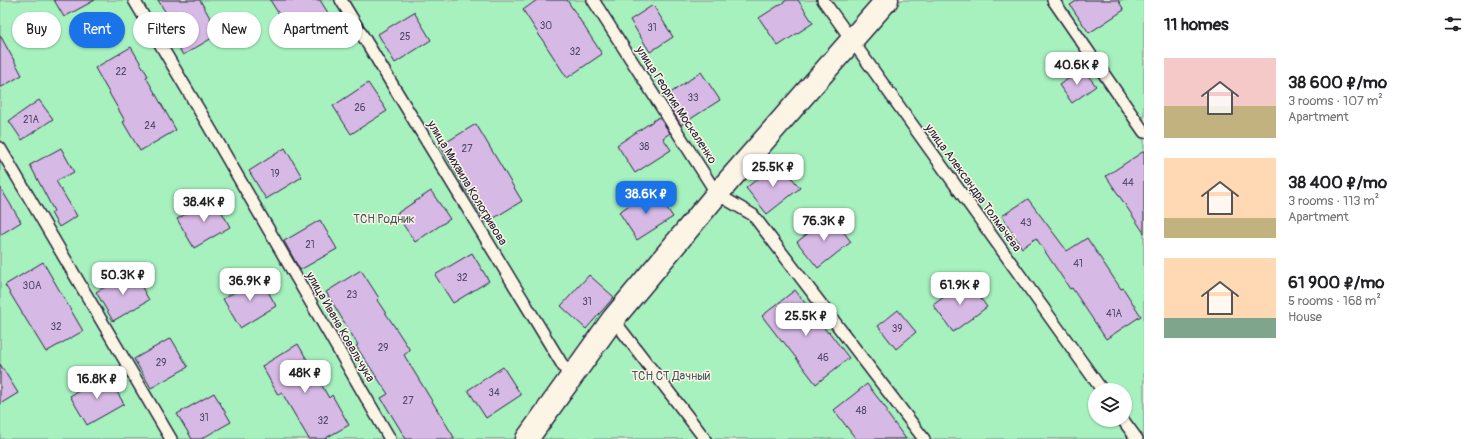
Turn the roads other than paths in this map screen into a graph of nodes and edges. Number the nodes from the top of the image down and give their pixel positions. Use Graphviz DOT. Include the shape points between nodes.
graph roads {
  1 [pos="134,0"];
  2 [pos="341,0"];
  3 [pos="593,0"];
  4 [pos="823,0"];
  5 [pos="888,0"];
  6 [pos="1053,0"];
  7 [pos="852,41"];
  8 [pos="1144,132"];
  9 [pos="0,148"];
  10 [pos="717,194"];
  11 [pos="613,319"];
  12 [pos="571,379"];
  13 [pos="1097,383"];
  14 [pos="1128,427"];
  15 [pos="532,437"];
  16 [pos="171,439"];
  17 [pos="390,439"];
  18 [pos="705,439"];
  19 [pos="924,439"];
  20 [pos="1137,439"];
  1 -- 17 [label="lane, улица Ивана Ковальчука"];
  2 -- 12 [label="lane, улица Михаила Кологривова"];
  3 -- 10 [label="lane, улица Георгия Москаленко"];
  4 -- 7 [label="lane, улица Александра Толмачёва"];
  5 -- 7 [label="street"];
  6 -- 8 [label="lane"];
  7 -- 10 [label="street"];
  7 -- 13 [label="lane, улица Александра Толмачёва"];
  9 -- 16 [label="lane"];
  10 -- 11 [label="street"];
  10 -- 19 [label="lane, улица Георгия Москаленко" via="753,215"];
  11 -- 12 [label="street"];
  11 -- 18 [label="lane"];
  12 -- 15 [label="street"];
  14 -- 20 [label="lane"];
}
